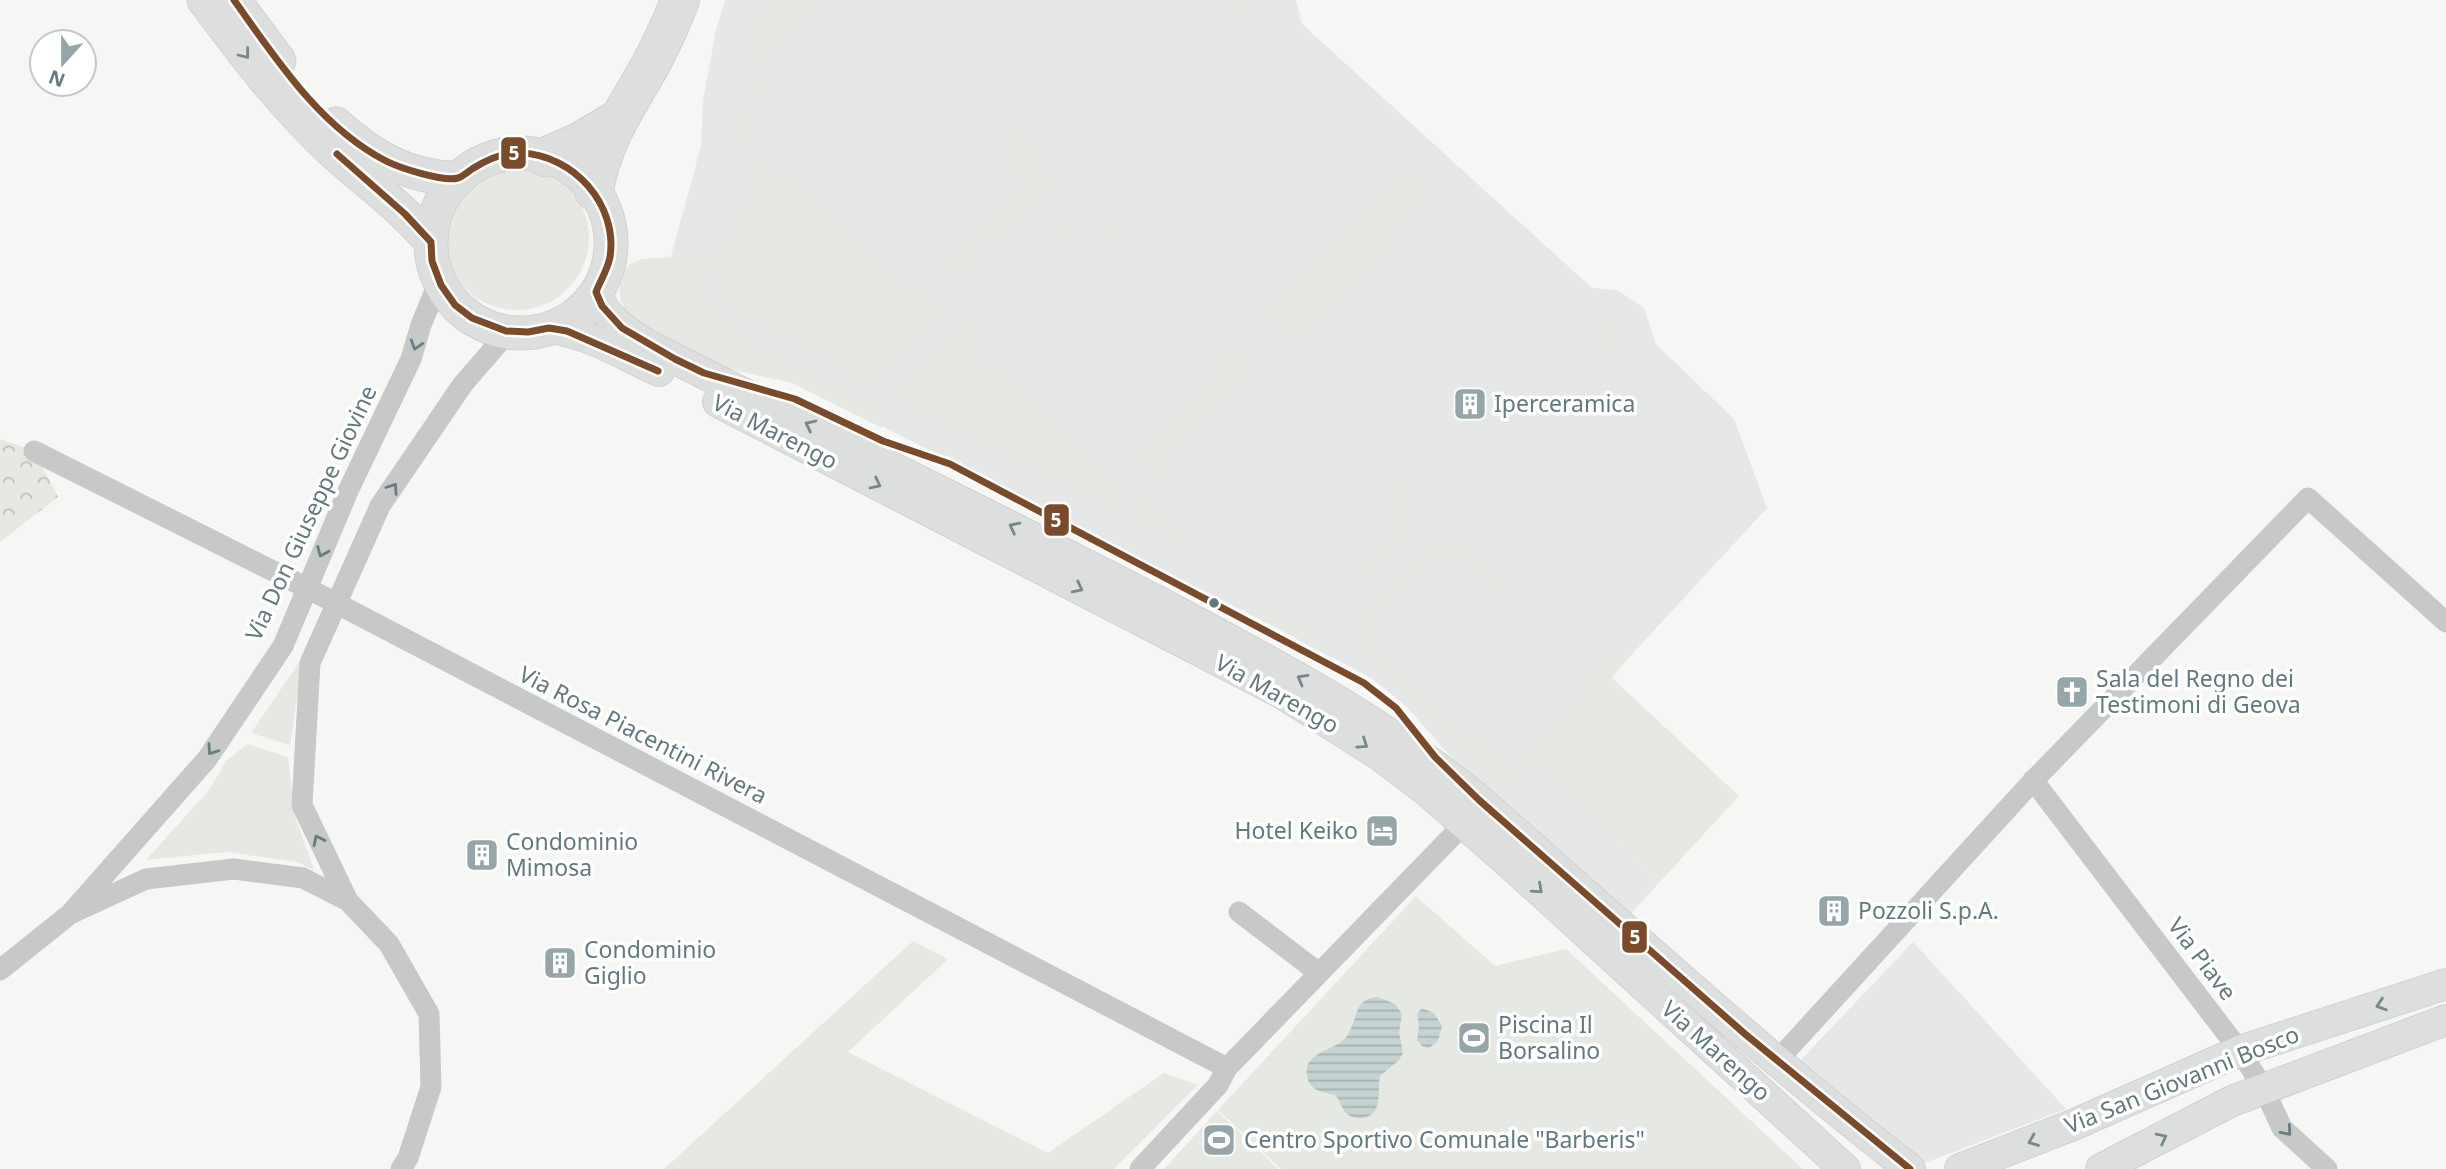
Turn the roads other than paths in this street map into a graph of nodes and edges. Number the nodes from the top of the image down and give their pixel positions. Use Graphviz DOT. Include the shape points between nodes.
graph roads {
  1 [pos="204,0"];
  2 [pos="234,0"];
  3 [pos="680,0"];
  4 [pos="618,119"];
  5 [pos="545,157"];
  6 [pos="458,178"];
  7 [pos="594,191"];
  8 [pos="430,242"];
  9 [pos="439,281"];
  10 [pos="596,292"];
  11 [pos="549,328"];
  12 [pos="508,332"];
  13 [pos="34,451"];
  14 [pos="307,588"];
  15 [pos="336,605"];
  16 [pos="2446,622"];
  17 [pos="2033,780"];
  18 [pos="1464,824"];
  19 [pos="348,901"];
  20 [pos="1239,912"];
  21 [pos="70,914"];
  22 [pos="0,970"];
  23 [pos="1319,973"];
  24 [pos="2446,984"];
  25 [pos="2446,1020"];
  26 [pos="2239,1052"];
  27 [pos="1776,1062"];
  28 [pos="1227,1068"];
  29 [pos="2263,1089"];
  30 [pos="2134,1162"];
  31 [pos="1970,1167"];
  32 [pos="401,1169"];
  33 [pos="1140,1169"];
  34 [pos="1845,1169"];
  35 [pos="1909,1169"];
  36 [pos="2101,1169"];
  37 [pos="2328,1169"];
  1 -- 8 [label="main road, one-way" via="298,116"];
  2 -- 6 [label="main road" via="304,92 359,145 400,168"];
  3 -- 4 [label="highway" via="652,62"];
  4 -- 5 [label="highway"];
  4 -- 7 [label="highway"];
  5 -- 6 [label="main road" via="502,155 473,166"];
  5 -- 7 [label="main road" via="576,172"];
  6 -- 8 [label="main road" via="437,209"];
  7 -- 10 [label="main road" via="607,216 611,240 606,271"];
  8 -- 9 [label="main road"];
  9 -- 12 [label="main road" via="455,305 472,318"];
  9 -- 14 [label="street, Via Don Giuseppe Giovine, one-way" via="411,359"];
  10 -- 11 [label="main road" via="576,314"];
  27 -- 10 [label="main road, one-way" via="1479,800 1380,726 1310,683 1082,562 646,344 610,317"];
  11 -- 12 [label="main road"];
  11 -- 18 [label="main road, Via Marengo, one-way" via="619,352 1283,694 1378,754"];
  15 -- 12 [label="street, one-way" via="380,506 463,384"];
  13 -- 14 [label="street, Via Rosa Piacentini Rivera"];
  14 -- 15 [label="street, Via Rosa Piacentini Rivera"];
  14 -- 21 [label="street, Via Don Giuseppe Giovine, one-way" via="283,646 207,759"];
  19 -- 15 [label="street, one-way" via="302,805 310,663"];
  15 -- 28 [label="street, Via Rosa Piacentini Rivera"];
  16 -- 17 [label="street" via="2308,498"];
  17 -- 26 [label="street, Via Piave"];
  17 -- 27 [label="street"];
  18 -- 23 [label="street"];
  18 -- 34 [label="main road, Via Marengo, one-way"];
  19 -- 21 [label="street" via="303,878 234,869 146,879"];
  19 -- 32 [label="street" via="389,944 429,1014 431,1087"];
  20 -- 23 [label="street"];
  21 -- 22 [label="street"];
  23 -- 28 [label="street"];
  24 -- 26 [label="main road, Via San Giovanni Bosco, one-way"];
  25 -- 29 [label="main road, Via San Giovanni Bosco"];
  26 -- 29 [label="street, Via Piave"];
  26 -- 31 [label="main road, Via San Giovanni Bosco, one-way"];
  27 -- 35 [label="main road"];
  28 -- 33 [label="street" via="1218,1085"];
  30 -- 29 [label="main road, Via San Giovanni Bosco, one-way" via="2232,1101"];
  29 -- 37 [label="street, Via Piave, one-way" via="2283,1129"];
  30 -- 36 [label="main road, Via San Giovanni Bosco"];
}
